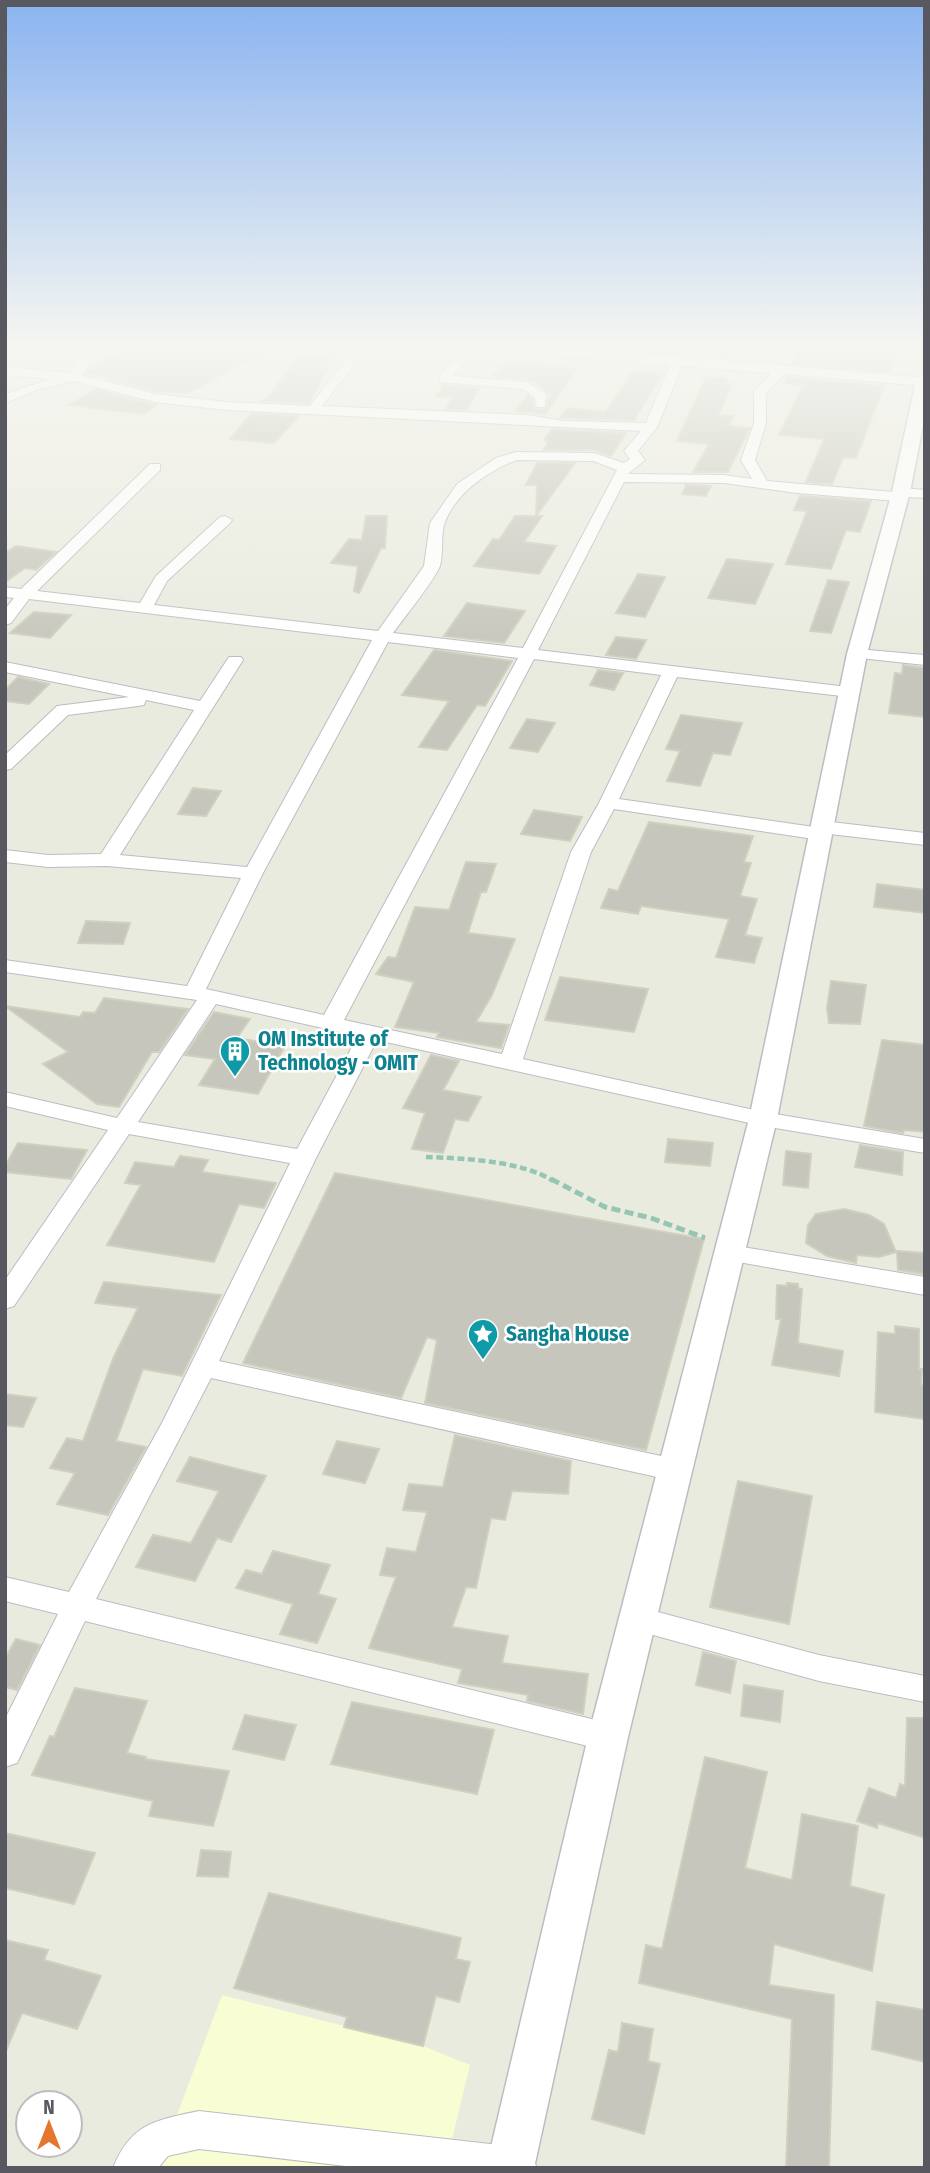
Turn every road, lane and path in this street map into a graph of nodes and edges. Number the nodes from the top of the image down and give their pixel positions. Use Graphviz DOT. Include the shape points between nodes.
graph roads {
  1 [pos="632,449"];
  2 [pos="751,449"];
  3 [pos="914,449"];
  4 [pos="155,467"];
  5 [pos="622,473"];
  6 [pos="763,485"];
  7 [pos="908,494"];
  8 [pos="225,520"];
  9 [pos="5,592"];
  10 [pos="25,594"];
  11 [pos="145,608"];
  12 [pos="5,620"];
  13 [pos="383,636"];
  14 [pos="529,653"];
  15 [pos="857,654"];
  16 [pos="235,660"];
  17 [pos="925,660"];
  18 [pos="5,667"];
  19 [pos="672,670"];
  20 [pos="850,692"];
  21 [pos="162,698"];
  22 [pos="205,706"];
  23 [pos="5,765"];
  24 [pos="608,803"];
  25 [pos="822,830"];
  26 [pos="925,839"];
  27 [pos="5,856"];
  28 [pos="107,860"];
  29 [pos="253,873"];
  30 [pos="5,966"];
  31 [pos="202,995"];
  32 [pos="331,1023"];
  33 [pos="370,1033"];
  34 [pos="510,1065"];
  35 [pos="5,1099"];
  36 [pos="763,1119"];
  37 [pos="122,1126"];
  38 [pos="925,1146"];
  39 [pos="426,1157"];
  40 [pos="304,1158"];
  41 [pos="730,1253"];
  42 [pos="925,1286"];
  43 [pos="5,1300"];
  44 [pos="203,1367"];
  45 [pos="675,1470"];
  46 [pos="5,1589"];
  47 [pos="77,1606"];
  48 [pos="639,1619"];
  49 [pos="925,1689"];
  50 [pos="608,1737"];
  51 [pos="5,1753"];
  52 [pos="515,2167"];
  53 [pos="132,2168"];
  1 -- 5 [label="street" via="638,460"];
  2 -- 6 [label="street" via="748,460"];
  3 -- 7 [label="street"];
  4 -- 10 [label="street"];
  5 -- 6 [label="street"];
  5 -- 13 [label="street" via="594,457 516,456 462,487 437,523 432,566"];
  5 -- 14 [label="street"];
  6 -- 7 [label="street"];
  7 -- 15 [label="street"];
  8 -- 11 [label="street" via="161,579"];
  9 -- 10 [label="street"];
  10 -- 11 [label="street"];
  10 -- 12 [label="street"];
  11 -- 13 [label="street"];
  13 -- 14 [label="street"];
  13 -- 29 [label="street"];
  14 -- 19 [label="street"];
  14 -- 32 [label="street"];
  15 -- 17 [label="street"];
  15 -- 20 [label="street"];
  16 -- 22 [label="street"];
  18 -- 21 [label="street"];
  19 -- 20 [label="street"];
  19 -- 24 [label="street"];
  20 -- 25 [label="street"];
  21 -- 22 [label="street"];
  21 -- 23 [label="street" via="64,710"];
  22 -- 28 [label="street"];
  24 -- 25 [label="street"];
  24 -- 34 [label="street" via="581,852"];
  25 -- 26 [label="street"];
  25 -- 36 [label="street"];
  27 -- 28 [label="street"];
  28 -- 29 [label="street"];
  29 -- 31 [label="street"];
  30 -- 31 [label="street"];
  31 -- 32 [label="street"];
  31 -- 37 [label="street"];
  32 -- 33 [label="street"];
  33 -- 34 [label="street"];
  33 -- 40 [label="street"];
  34 -- 36 [label="street"];
  35 -- 37 [label="street"];
  36 -- 38 [label="street"];
  36 -- 41 [label="street"];
  37 -- 40 [label="street"];
  37 -- 43 [label="street"];
  39 -- 41 [label="path" via="467,1158 542,1173 605,1207 703,1237"];
  40 -- 44 [label="street"];
  41 -- 42 [label="street"];
  41 -- 45 [label="street"];
  44 -- 45 [label="street"];
  44 -- 47 [label="street"];
  45 -- 48 [label="street"];
  46 -- 47 [label="street"];
  47 -- 50 [label="street"];
  47 -- 51 [label="street"];
  48 -- 49 [label="street" via="819,1668"];
  48 -- 50 [label="street"];
  50 -- 52 [label="street"];
  52 -- 53 [label="street" via="199,2130 157,2139"];
}
